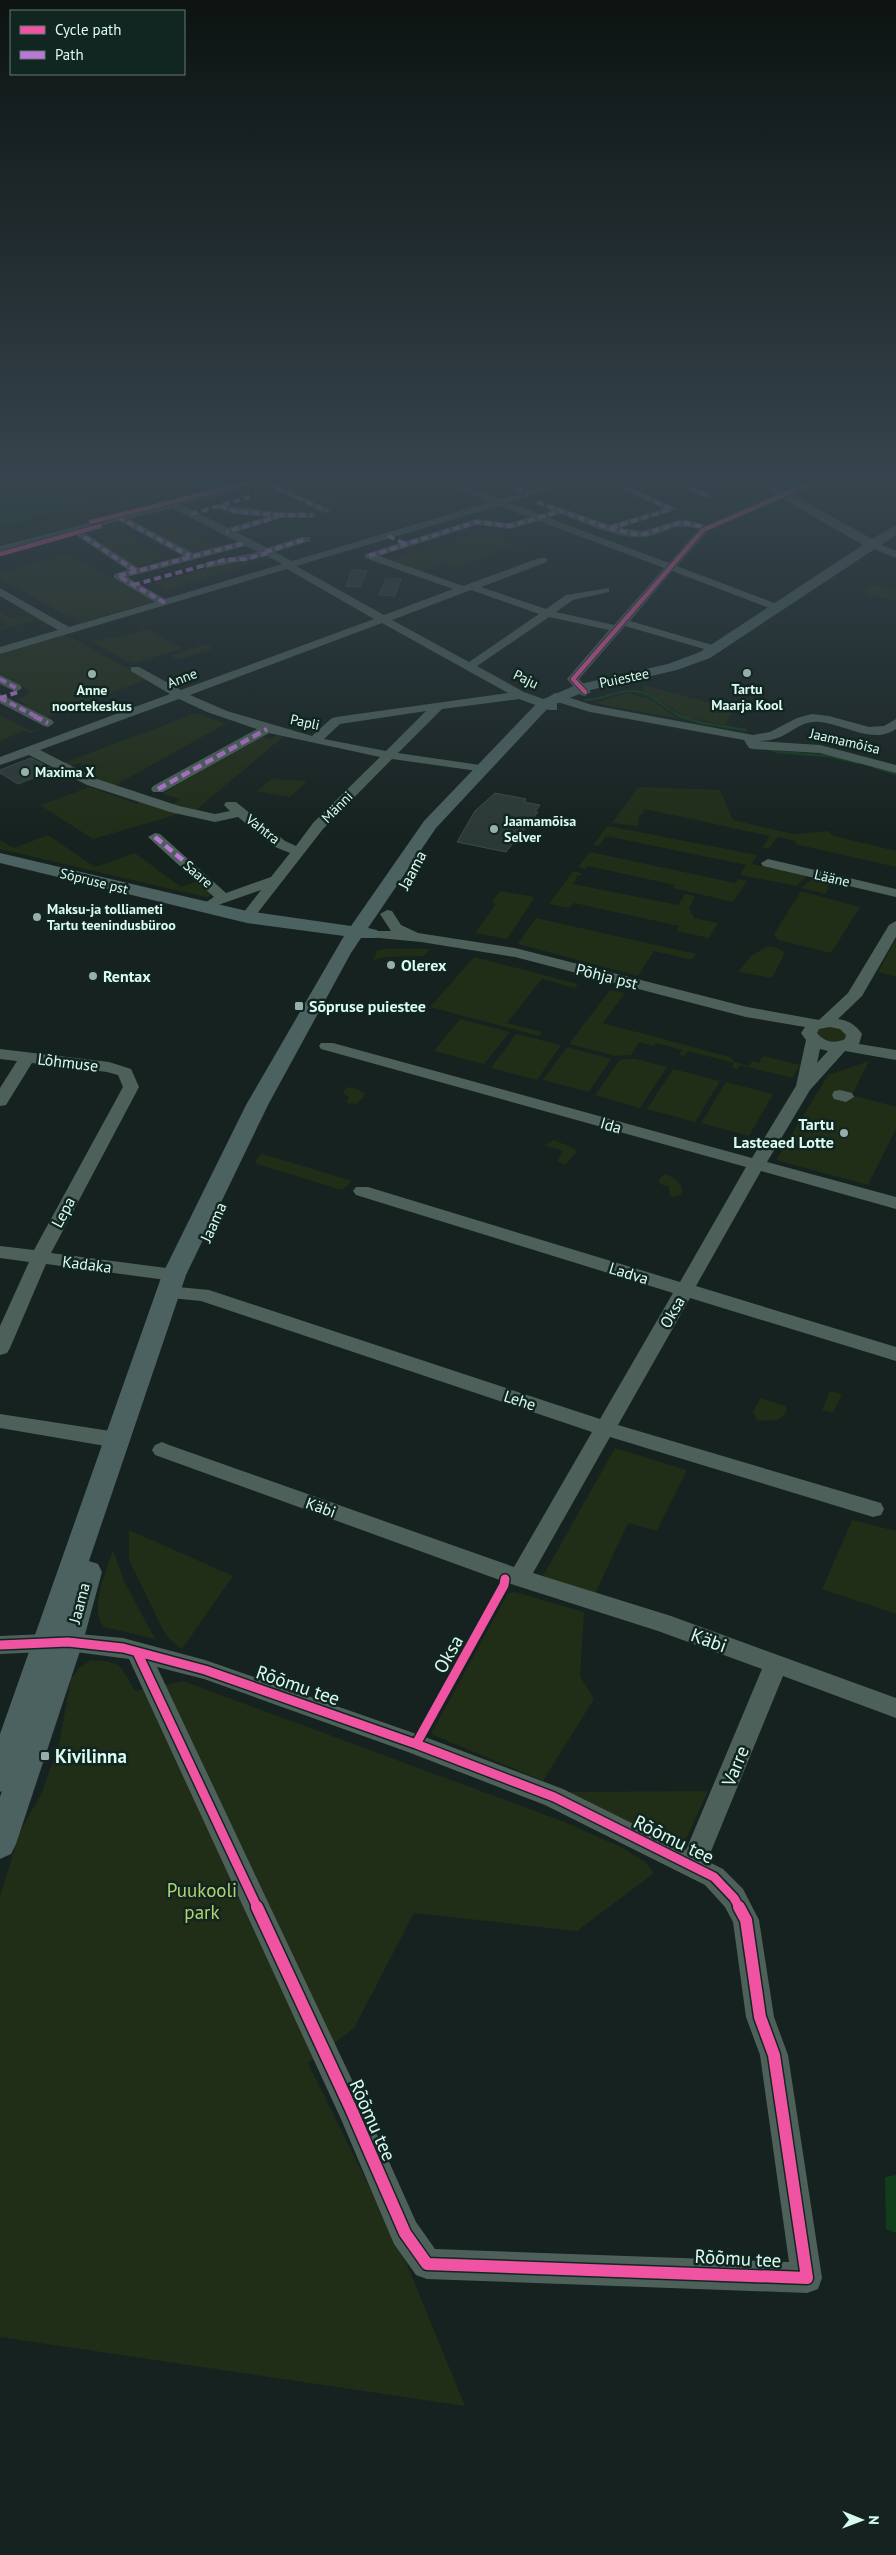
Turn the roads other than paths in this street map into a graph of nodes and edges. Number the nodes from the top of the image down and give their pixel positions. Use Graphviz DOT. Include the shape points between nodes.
graph roads {
  1 [pos="19,602"];
  2 [pos="355,602"];
  3 [pos="431,602"];
  4 [pos="512,602"];
  5 [pos="562,602"];
  6 [pos="641,602"];
  7 [pos="763,602"];
  8 [pos="783,602"];
  9 [pos="164,603"];
  10 [pos="776,607"];
  11 [pos="547,613"];
  12 [pos="385,619"];
  13 [pos="620,626"];
  14 [pos="68,631"];
  15 [pos="715,649"];
  16 [pos="0,652"];
  17 [pos="470,666"];
  18 [pos="134,669"];
  19 [pos="646,674"];
  20 [pos="0,679"];
  21 [pos="586,685"];
  22 [pos="17,690"];
  23 [pos="181,695"];
  24 [pos="520,695"];
  25 [pos="0,698"];
  26 [pos="554,702"];
  27 [pos="438,706"];
  28 [pos="48,723"];
  29 [pos="896,723"];
  30 [pos="261,732"];
  31 [pos="748,737"];
  32 [pos="315,740"];
  33 [pos="30,750"];
  34 [pos="390,754"];
  35 [pos="1,760"];
  36 [pos="480,769"];
  37 [pos="896,770"];
  38 [pos="158,789"];
  39 [pos="155,837"];
  40 [pos="297,851"];
  41 [pos="0,858"];
  42 [pos="768,863"];
  43 [pos="261,891"];
  44 [pos="896,893"];
  45 [pos="224,898"];
  46 [pos="204,908"];
  47 [pos="387,914"];
  48 [pos="247,917"];
  49 [pos="896,925"];
  50 [pos="420,937"];
  51 [pos="362,938"];
  52 [pos="466,944"];
  53 [pos="854,996"];
  54 [pos="816,1030"];
  55 [pos="847,1039"];
  56 [pos="327,1046"];
  57 [pos="896,1050"];
  58 [pos="0,1054"];
  59 [pos="896,1055"];
  60 [pos="28,1057"];
  61 [pos="129,1081"];
  62 [pos="803,1088"];
  63 [pos="0,1101"];
  64 [pos="757,1165"];
  65 [pos="362,1191"];
  66 [pos="896,1203"];
  67 [pos="0,1252"];
  68 [pos="40,1258"];
  69 [pos="175,1287"];
  70 [pos="684,1290"];
  71 [pos="0,1348"];
  72 [pos="896,1354"];
  73 [pos="0,1421"];
  74 [pos="604,1428"];
  75 [pos="117,1440"];
  76 [pos="162,1450"];
  77 [pos="873,1509"];
  78 [pos="513,1576"];
  79 [pos="58,1642"];
  80 [pos="0,1645"];
  81 [pos="137,1652"];
  82 [pos="776,1664"];
  83 [pos="896,1708"];
  84 [pos="0,1778"];
  85 [pos="0,1844"];
  86 [pos="692,1866"];
  1 -- 14 [label="street"];
  2 -- 12 [label="street, Paju"];
  3 -- 12 [label="street, Anne"];
  4 -- 11 [label="street"];
  5 -- 11 [label="street"];
  6 -- 13 [label="street, Jaama"];
  7 -- 10 [label="street"];
  8 -- 10 [label="main road, Puiestee"];
  9 -- 14 [label="street"];
  10 -- 15 [label="main road, Puiestee"];
  11 -- 13 [label="street"];
  11 -- 17 [label="street"];
  12 -- 17 [label="street, Paju"];
  12 -- 23 [label="street, Anne"];
  13 -- 15 [label="street"];
  13 -- 21 [label="street, Jaama"];
  14 -- 16 [label="street"];
  15 -- 19 [label="main road, Puiestee" via="690,661"];
  17 -- 24 [label="street, Paju"];
  18 -- 23 [label="street, Papli"];
  19 -- 21 [label="main road, Jaama"];
  20 -- 22 [label="street"];
  21 -- 26 [label="main road, Jaama"];
  22 -- 25 [label="street"];
  23 -- 30 [label="street, Papli"];
  23 -- 33 [label="street, Anne"];
  24 -- 26 [label="street, Paju"];
  24 -- 27 [label="street"];
  25 -- 28 [label="street"];
  26 -- 31 [label="street, Jaamamõisa"];
  26 -- 36 [label="main road, Jaama"];
  26 -- 47 [label="main road, Jaama" via="437,825"];
  27 -- 32 [label="street" via="336,721"];
  27 -- 34 [label="street, Männi"];
  29 -- 31 [label="street" via="881,732 828,719 808,718 777,734"];
  30 -- 32 [label="street, Papli"];
  30 -- 38 [label="street"];
  31 -- 37 [label="street, Jaamamõisa" via="753,745 820,748"];
  32 -- 34 [label="street, Papli"];
  33 -- 35 [label="street, Anne"];
  33 -- 40 [label="street, Vahtra" via="92,782 175,809 215,818 236,808 280,844"];
  34 -- 36 [label="street, Papli"];
  34 -- 40 [label="street, Männi"];
  36 -- 51 [label="main road, Jaama" via="424,832"];
  39 -- 45 [label="street, Saare"];
  40 -- 43 [label="street, Männi" via="276,880"];
  41 -- 46 [label="main road, Sõpruse pst"];
  42 -- 44 [label="street, Lääne"];
  43 -- 45 [label="street"];
  43 -- 48 [label="street, Männi"];
  45 -- 46 [label="street, Saare"];
  46 -- 48 [label="main road, Sõpruse pst"];
  47 -- 50 [label="street" via="396,928"];
  47 -- 51 [label="main road, Jaama"];
  48 -- 51 [label="main road, Sõpruse pst" via="327,940"];
  49 -- 53 [label="street"];
  50 -- 51 [label="street, Põhja pst"];
  50 -- 52 [label="street, Põhja pst"];
  51 -- 52 [label="street, Põhja pst"];
  51 -- 69 [label="main road, Jaama" via="266,1106"];
  51 -- 69 [label="main road, Jaama" via="292,1038"];
  52 -- 54 [label="street, Põhja pst"];
  53 -- 54 [label="street"];
  53 -- 55 [label="street"];
  54 -- 55 [label="street" via="828,1046"];
  54 -- 55 [label="street" via="840,1024"];
  54 -- 62 [label="street, Oksa"];
  55 -- 57 [label="street"];
  55 -- 59 [label="street"];
  55 -- 62 [label="street, Oksa"];
  56 -- 64 [label="street, Ida"];
  58 -- 60 [label="street, Lõhmuse"];
  60 -- 61 [label="street, Lõhmuse" via="109,1067 125,1072"];
  60 -- 63 [label="street"];
  61 -- 68 [label="street, Lepa" via="131,1087"];
  62 -- 64 [label="street, Oksa"];
  64 -- 66 [label="street, Ida"];
  64 -- 70 [label="street, Oksa"];
  65 -- 70 [label="street, Ladva"];
  67 -- 68 [label="street, Kadaka"];
  68 -- 69 [label="street, Kadaka"];
  68 -- 71 [label="street, Lepa"];
  69 -- 74 [label="street, Lehe"];
  69 -- 75 [label="main road, Jaama"];
  69 -- 79 [label="main road, Jaama"];
  70 -- 72 [label="street, Ladva"];
  70 -- 74 [label="street, Oksa"];
  73 -- 75 [label="street"];
  74 -- 77 [label="street, Lehe"];
  74 -- 78 [label="street, Oksa"];
  75 -- 79 [label="main road, Jaama"];
  76 -- 78 [label="street, Käbi"];
  78 -- 82 [label="street, Käbi" via="663,1623"];
  79 -- 80 [label="street"];
  79 -- 81 [label="street, Rõõmu tee"];
  79 -- 84 [label="main road, Jaama"];
  79 -- 85 [label="main road, Jaama"];
  81 -- 86 [label="street, Rõõmu tee" via="205,1670 416,1744 554,1797"];
  81 -- 86 [label="street, Rõõmu tee" via="347,2100 405,2233 427,2264 806,2278 774,2055 760,2017 746,1920 734,1898 714,1877"];
  82 -- 83 [label="street, Käbi"];
  82 -- 86 [label="street, Varre"];
}
